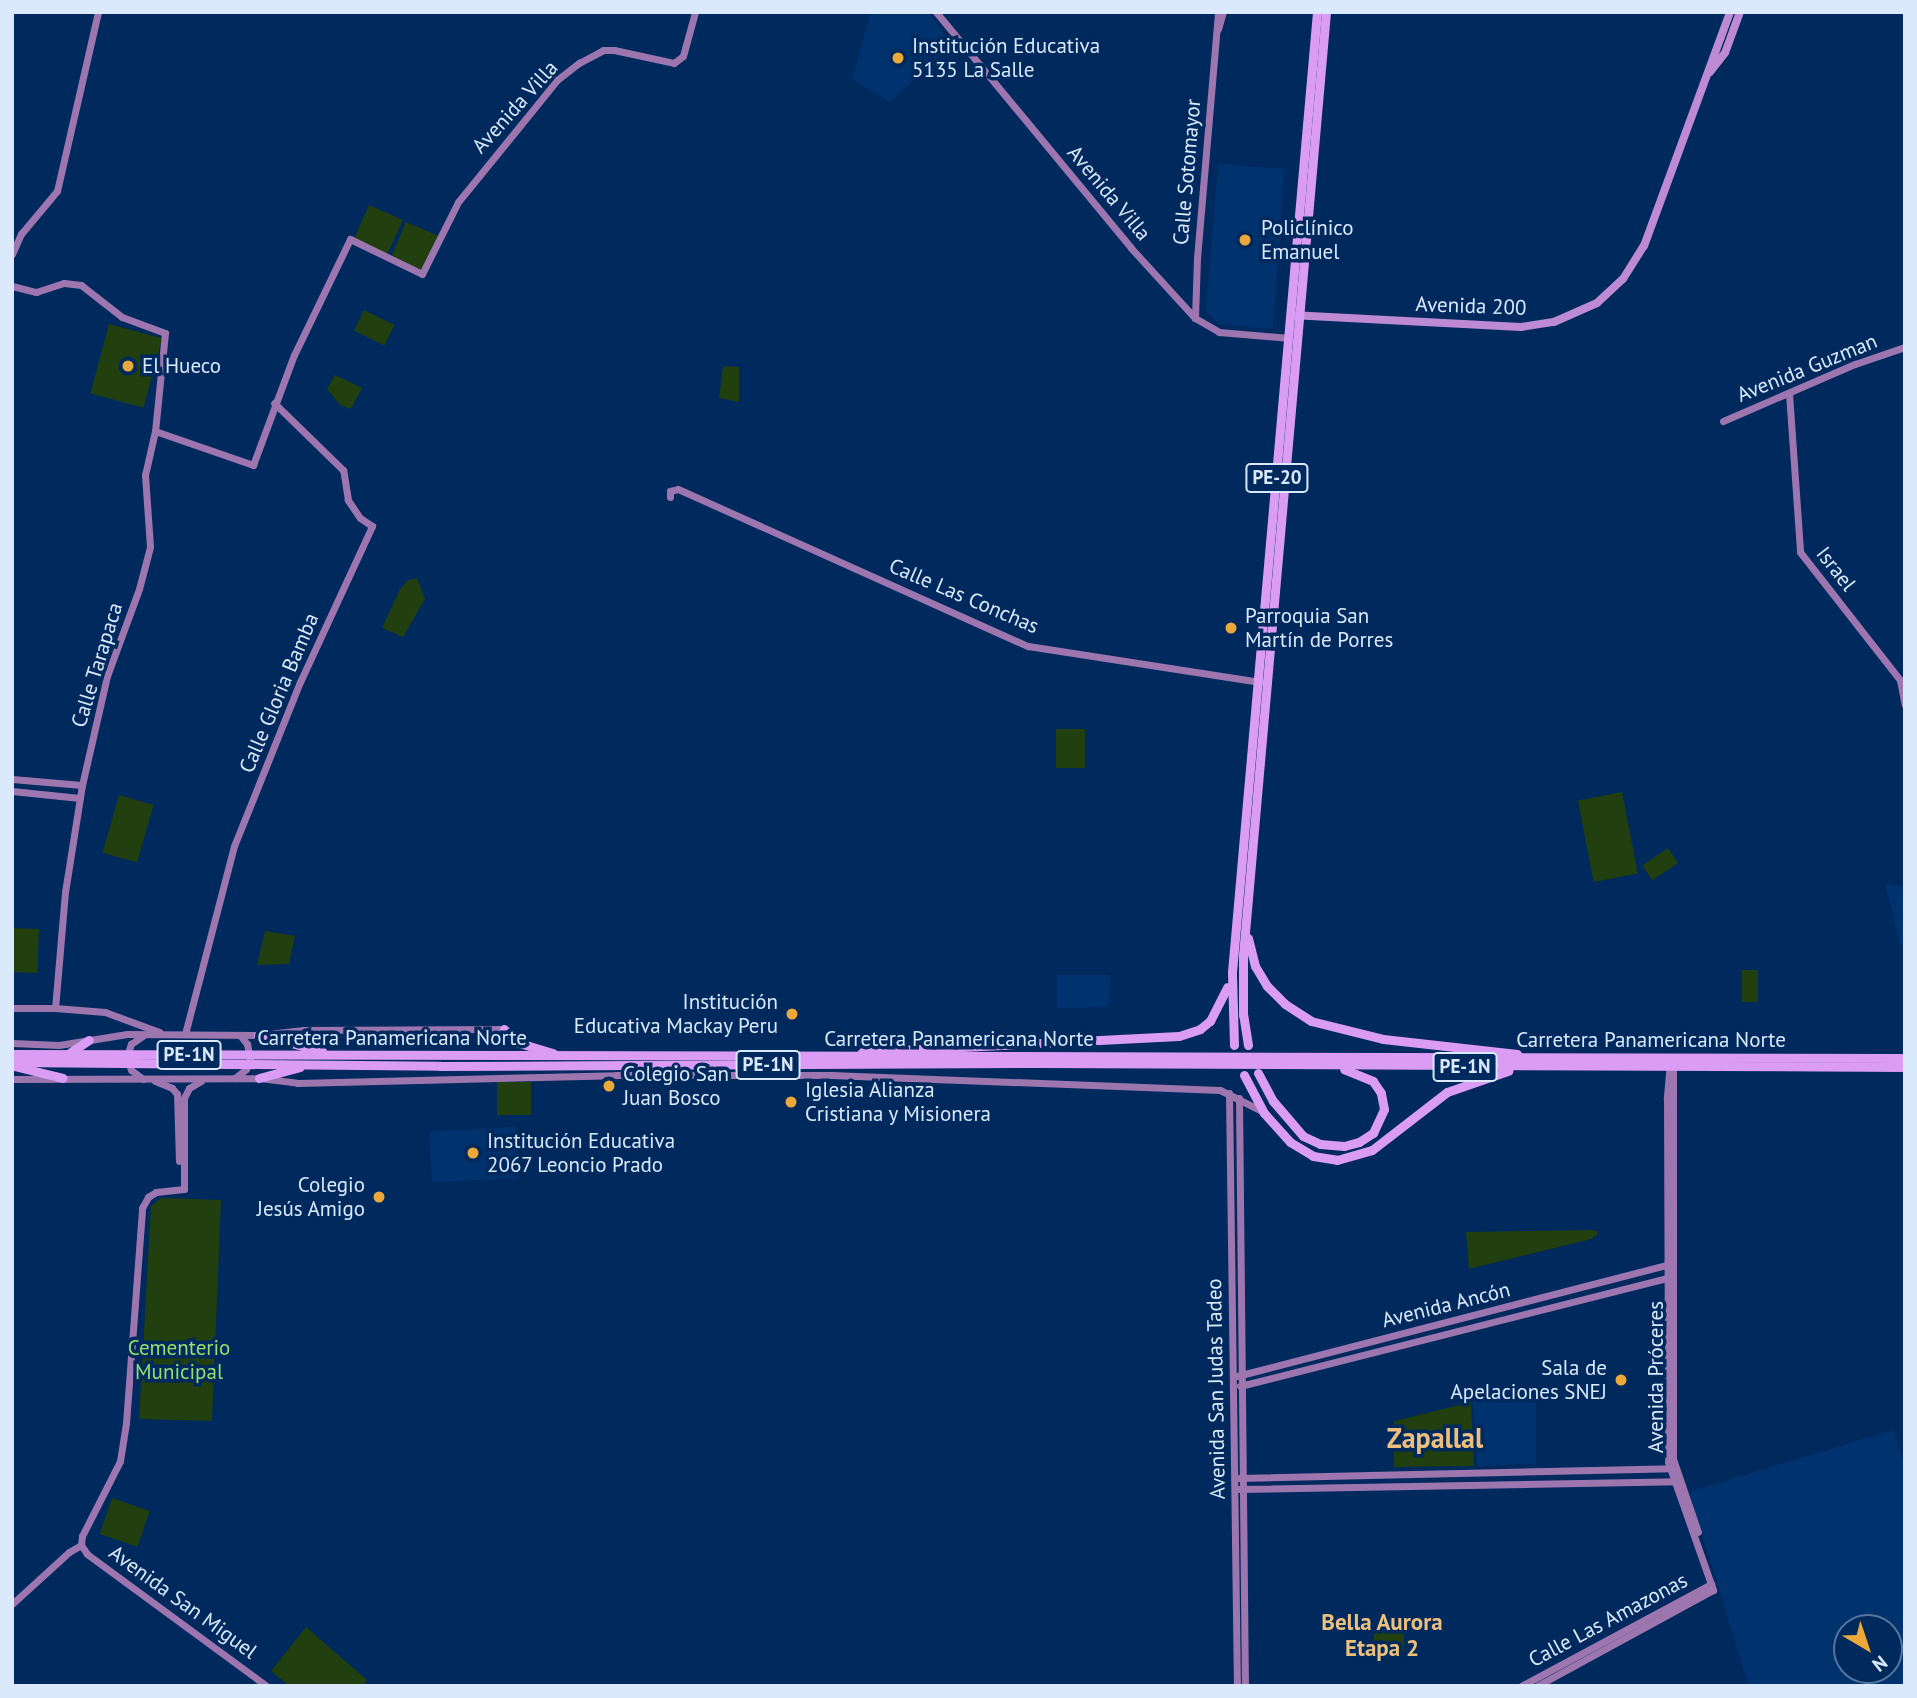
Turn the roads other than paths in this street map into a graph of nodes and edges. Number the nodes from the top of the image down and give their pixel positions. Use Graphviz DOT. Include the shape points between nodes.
graph roads {
  1 [pos="98,12"];
  2 [pos="695,12"];
  3 [pos="936,12"];
  4 [pos="1218,12"];
  5 [pos="1223,12"];
  6 [pos="1317,12"];
  7 [pos="1326,12"];
  8 [pos="1748,12"];
  9 [pos="1734,14"];
  10 [pos="1218,29"];
  11 [pos="12,230"];
  12 [pos="21,234"];
  13 [pos="12,254"];
  14 [pos="12,286"];
  15 [pos="1295,316"];
  16 [pos="1195,318"];
  17 [pos="1289,338"];
  18 [pos="1905,347"];
  19 [pos="1789,393"];
  20 [pos="274,403"];
  21 [pos="1723,421"];
  22 [pos="155,431"];
  23 [pos="670,497"];
  24 [pos="1263,682"];
  25 [pos="1905,705"];
  26 [pos="12,779"];
  27 [pos="82,785"];
  28 [pos="12,791"];
  29 [pos="80,797"];
  30 [pos="1247,925"];
  31 [pos="1231,972"];
  32 [pos="55,1007"];
  33 [pos="12,1008"];
  34 [pos="122,1017"];
  35 [pos="505,1032"];
  36 [pos="127,1034"];
  37 [pos="144,1034"];
  38 [pos="162,1034"];
  39 [pos="185,1034"];
  40 [pos="240,1035"];
  41 [pos="258,1035"];
  42 [pos="89,1040"];
  43 [pos="12,1044"];
  44 [pos="1234,1045"];
  45 [pos="1248,1045"];
  46 [pos="12,1054"];
  47 [pos="66,1055"];
  48 [pos="341,1055"];
  49 [pos="128,1056"];
  50 [pos="834,1056"];
  51 [pos="564,1057"];
  52 [pos="1905,1058"];
  53 [pos="249,1059"];
  54 [pos="505,1061"];
  55 [pos="1526,1062"];
  56 [pos="12,1064"];
  57 [pos="1671,1064"];
  58 [pos="304,1065"];
  59 [pos="1333,1066"];
  60 [pos="1905,1067"];
  61 [pos="1258,1073"];
  62 [pos="1244,1075"];
  63 [pos="63,1078"];
  64 [pos="259,1078"];
  65 [pos="12,1079"];
  66 [pos="147,1079"];
  67 [pos="205,1079"];
  68 [pos="234,1079"];
  69 [pos="172,1088"];
  70 [pos="189,1088"];
  71 [pos="1229,1093"];
  72 [pos="1239,1098"];
  73 [pos="1264,1113"];
  74 [pos="182,1189"];
  75 [pos="1667,1265"];
  76 [pos="1667,1278"];
  77 [pos="1242,1375"];
  78 [pos="1233,1377"];
  79 [pos="1242,1385"];
  80 [pos="1233,1388"];
  81 [pos="1673,1468"];
  82 [pos="1238,1478"];
  83 [pos="1678,1481"];
  84 [pos="1239,1489"];
  85 [pos="81,1545"];
  86 [pos="1712,1587"];
  87 [pos="12,1604"];
  88 [pos="267,1686"];
  89 [pos="1237,1686"];
  90 [pos="1245,1686"];
  91 [pos="1521,1686"];
  92 [pos="1537,1686"];
  1 -- 12 [label="street" via="57,191"];
  2 -- 20 [label="street, Avenida Villa" via="683,55 674,63 603,50 557,80 458,202 422,274 350,239"];
  3 -- 16 [label="street, Avenida Villa" via="1119,234"];
  4 -- 10 [label="street"];
  5 -- 10 [label="street"];
  6 -- 15 [label="highway, PE-20"];
  7 -- 15 [label="highway, PE-20"];
  8 -- 9 [label="street"];
  9 -- 15 [label="main road, Avenida 200" via="1726,53 1708,74 1644,246 1623,279 1588,308 1554,322 1521,327"];
  10 -- 16 [label="street, Calle Sotomayor" via="1196,258"];
  11 -- 12 [label="street"];
  12 -- 13 [label="street"];
  14 -- 22 [label="street, Calle Tarapaca" via="36,292 64,282 81,285 122,317 165,333"];
  15 -- 17 [label="highway, PE-20"];
  15 -- 24 [label="highway, PE-20"];
  16 -- 17 [label="street, Avenida Villa" via="1214,331"];
  17 -- 24 [label="highway, PE-20"];
  18 -- 19 [label="street, Avenida Guzman"];
  19 -- 21 [label="street, Avenida Guzman"];
  19 -- 25 [label="street, Israel" via="1800,552 1900,680"];
  20 -- 22 [label="street" via="253,465"];
  20 -- 39 [label="street, Calle Gloria Bamba" via="343,470 348,500 372,526 300,682 234,846"];
  22 -- 27 [label="street, Calle Tarapaca" via="145,475 150,547 107,677"];
  23 -- 24 [label="street, Calle Las Conchas" via="670,491 678,489 1028,646"];
  24 -- 30 [label="highway, PE-20"];
  24 -- 31 [label="highway, PE-20"];
  26 -- 27 [label="street"];
  27 -- 29 [label="street, Calle Tarapaca"];
  28 -- 29 [label="street"];
  29 -- 32 [label="street, Calle Tarapaca" via="65,892"];
  30 -- 45 [label="highway" via="1242,985"];
  30 -- 55 [label="highway" via="1251,955 1261,976 1285,1004 1311,1021 1383,1039 1515,1052"];
  31 -- 44 [label="highway"];
  31 -- 50 [label="highway" via="1224,999 1210,1021 1179,1036 879,1049"];
  32 -- 33 [label="street"];
  32 -- 34 [label="street"];
  34 -- 36 [label="street"];
  34 -- 38 [label="street"];
  35 -- 41 [label="street" via="304,1030"];
  35 -- 51 [label="highway" via="516,1042"];
  35 -- 54 [label="highway"];
  36 -- 37 [label="street"];
  36 -- 42 [label="street"];
  36 -- 49 [label="street"];
  37 -- 38 [label="street"];
  37 -- 49 [label="street" via="135,1040"];
  38 -- 39 [label="street"];
  39 -- 40 [label="street"];
  40 -- 41 [label="street"];
  40 -- 53 [label="street"];
  41 -- 48 [label="highway"];
  42 -- 43 [label="street"];
  42 -- 47 [label="highway"];
  46 -- 47 [label="highway, Carretera Panamericana Norte / PE-1N"];
  47 -- 49 [label="highway, Carretera Panamericana Norte / PE-1N"];
  48 -- 53 [label="highway, Carretera Panamericana Norte / PE-1N"];
  48 -- 54 [label="highway, Carretera Panamericana Norte / PE-1N"];
  49 -- 53 [label="highway, Carretera Panamericana Norte / PE-1N"];
  49 -- 56 [label="highway, Carretera Panamericana Norte / PE-1N"];
  49 -- 66 [label="street"];
  50 -- 51 [label="highway, Carretera Panamericana Norte / PE-1N"];
  50 -- 55 [label="highway, Carretera Panamericana Norte / PE-1N"];
  51 -- 54 [label="highway, Carretera Panamericana Norte / PE-1N"];
  52 -- 57 [label="highway, Carretera Panamericana Norte / PE-1N"];
  53 -- 58 [label="highway, Carretera Panamericana Norte / PE-1N"];
  53 -- 68 [label="street"];
  54 -- 58 [label="highway, Carretera Panamericana Norte / PE-1N"];
  54 -- 59 [label="highway, Carretera Panamericana Norte / PE-1N"];
  55 -- 57 [label="highway, Carretera Panamericana Norte / PE-1N"];
  55 -- 59 [label="highway, Carretera Panamericana Norte / PE-1N"];
  55 -- 73 [label="highway" via="1452,1089 1372,1150 1346,1159 1306,1153"];
  56 -- 63 [label="highway"];
  57 -- 60 [label="highway, Carretera Panamericana Norte / PE-1N"];
  57 -- 75 [label="street, Avenida Próceres"];
  57 -- 81 [label="street, Avenida Próceres"];
  58 -- 64 [label="highway"];
  59 -- 61 [label="highway" via="1367,1077 1384,1102 1383,1117 1373,1133 1344,1146 1320,1144 1303,1136 1273,1101"];
  62 -- 73 [label="highway"];
  63 -- 65 [label="street"];
  63 -- 66 [label="street"];
  64 -- 68 [label="street"];
  64 -- 71 [label="street" via="297,1083 831,1075"];
  66 -- 67 [label="street"];
  66 -- 69 [label="street"];
  67 -- 68 [label="street"];
  67 -- 70 [label="street"];
  69 -- 70 [label="street"];
  69 -- 74 [label="street" via="178,1098"];
  70 -- 74 [label="street" via="184,1098"];
  71 -- 72 [label="street"];
  71 -- 78 [label="street, Avenida San Judas Tadeo"];
  72 -- 73 [label="street"];
  72 -- 77 [label="street, Avenida San Judas Tadeo"];
  74 -- 85 [label="street" via="156,1192 142,1208 127,1423 120,1461"];
  75 -- 76 [label="street, Avenida Próceres"];
  75 -- 77 [label="street, Avenida Ancón"];
  76 -- 79 [label="street, Avenida Ancón"];
  76 -- 81 [label="street, Avenida Próceres"];
  77 -- 78 [label="street, Avenida Ancón"];
  77 -- 79 [label="street, Avenida San Judas Tadeo"];
  78 -- 80 [label="street, Avenida San Judas Tadeo"];
  79 -- 80 [label="street, Avenida Ancón"];
  79 -- 82 [label="street, Avenida San Judas Tadeo"];
  80 -- 82 [label="street, Avenida San Judas Tadeo"];
  81 -- 82 [label="street"];
  81 -- 83 [label="street, Avenida Próceres"];
  82 -- 84 [label="street, Avenida San Judas Tadeo"];
  83 -- 84 [label="street"];
  83 -- 86 [label="street, Avenida Próceres"];
  84 -- 89 [label="street, Avenida San Judas Tadeo"];
  84 -- 90 [label="street, Avenida San Judas Tadeo"];
  85 -- 87 [label="street"];
  85 -- 88 [label="street, Avenida San Miguel"];
  86 -- 91 [label="street, Calle Las Amazonas"];
  86 -- 92 [label="street, Calle Las Amazonas"];
}
